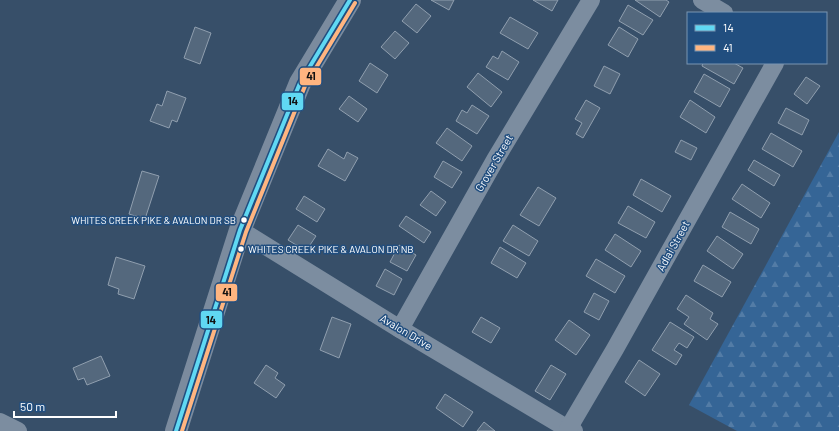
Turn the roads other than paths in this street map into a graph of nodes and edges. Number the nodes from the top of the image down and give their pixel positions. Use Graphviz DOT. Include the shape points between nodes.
graph roads {
  1 [pos="350,0"];
  2 [pos="591,0"];
  3 [pos="702,0"];
  4 [pos="722,12"];
  5 [pos="774,64"];
  6 [pos="240,230"];
  7 [pos="400,329"];
  8 [pos="0,422"];
  9 [pos="571,430"];
  10 [pos="18,431"];
  11 [pos="176,431"];
  1 -- 6 [label="main road" via="300,83"];
  2 -- 7 [label="street, Grover Street" via="495,160"];
  3 -- 4 [label="street"];
  5 -- 9 [label="street, Adlai Street"];
  6 -- 7 [label="street, Avalon Drive"];
  6 -- 11 [label="main road"];
  7 -- 9 [label="street, Avalon Drive"];
  8 -- 10 [label="street"];
}
